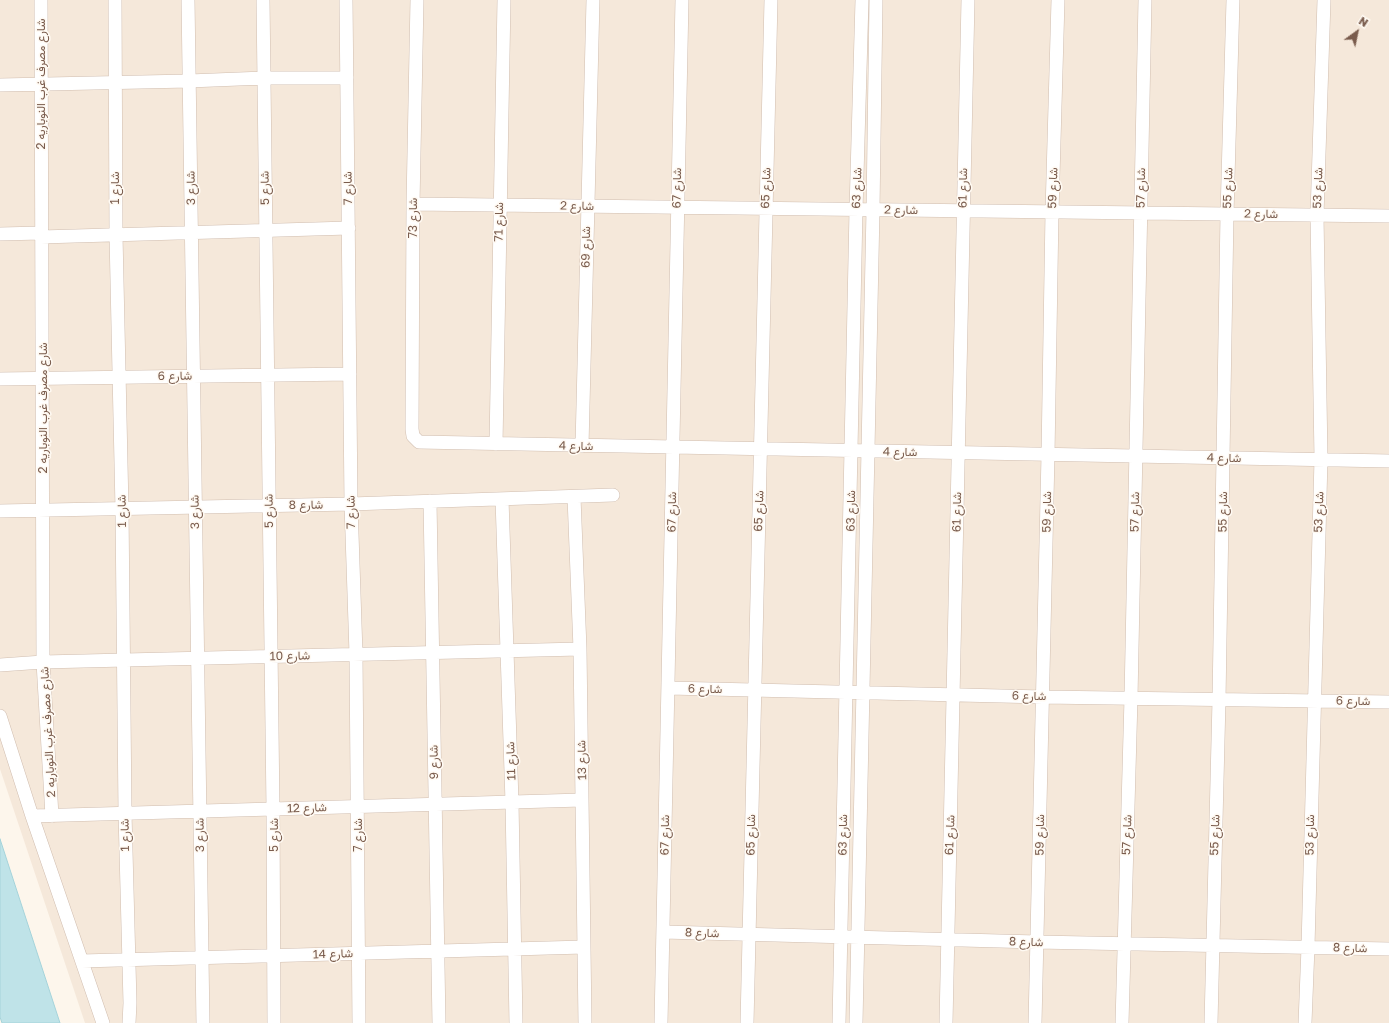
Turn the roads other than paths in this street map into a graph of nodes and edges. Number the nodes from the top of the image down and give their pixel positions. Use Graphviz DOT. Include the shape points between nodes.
graph roads {
  1 [pos="40,0"];
  2 [pos="114,0"];
  3 [pos="188,0"];
  4 [pos="263,0"];
  5 [pos="346,0"];
  6 [pos="417,0"];
  7 [pos="504,0"];
  8 [pos="592,0"];
  9 [pos="682,0"];
  10 [pos="771,0"];
  11 [pos="862,0"];
  12 [pos="876,0"];
  13 [pos="968,0"];
  14 [pos="1058,0"];
  15 [pos="1145,0"];
  16 [pos="1233,0"];
  17 [pos="1324,0"];
  18 [pos="862,19"];
  19 [pos="876,19"];
  20 [pos="264,78"];
  21 [pos="346,78"];
  22 [pos="189,81"];
  23 [pos="115,83"];
  24 [pos="41,85"];
  25 [pos="0,86"];
  26 [pos="413,204"];
  27 [pos="500,206"];
  28 [pos="587,207"];
  29 [pos="677,208"];
  30 [pos="765,209"];
  31 [pos="856,210"];
  32 [pos="873,210"];
  33 [pos="963,211"];
  34 [pos="1052,212"];
  35 [pos="1140,213"];
  36 [pos="1227,214"];
  37 [pos="1317,215"];
  38 [pos="1389,216"];
  39 [pos="349,228"];
  40 [pos="266,230"];
  41 [pos="191,232"];
  42 [pos="0,234"];
  43 [pos="41,235"];
  44 [pos="116,235"];
  45 [pos="350,374"];
  46 [pos="268,375"];
  47 [pos="193,376"];
  48 [pos="120,377"];
  49 [pos="43,378"];
  50 [pos="0,379"];
  51 [pos="413,436"];
  52 [pos="496,444"];
  53 [pos="582,446"];
  54 [pos="673,448"];
  55 [pos="760,449"];
  56 [pos="852,451"];
  57 [pos="867,451"];
  58 [pos="958,453"];
  59 [pos="1048,455"];
  60 [pos="1136,456"];
  61 [pos="1224,458"];
  62 [pos="1321,459"];
  63 [pos="1389,461"];
  64 [pos="613,495"];
  65 [pos="574,497"];
  66 [pos="502,499"];
  67 [pos="430,501"];
  68 [pos="351,504"];
  69 [pos="269,505"];
  70 [pos="195,507"];
  71 [pos="122,509"];
  72 [pos="43,510"];
  73 [pos="0,511"];
  74 [pos="580,648"];
  75 [pos="507,650"];
  76 [pos="433,652"];
  77 [pos="356,654"];
  78 [pos="271,656"];
  79 [pos="197,658"];
  80 [pos="123,660"];
  81 [pos="43,662"];
  82 [pos="0,665"];
  83 [pos="669,688"];
  84 [pos="754,690"];
  85 [pos="847,692"];
  86 [pos="862,692"];
  87 [pos="954,694"];
  88 [pos="1043,697"];
  89 [pos="1131,698"];
  90 [pos="1219,700"];
  91 [pos="1314,701"];
  92 [pos="1389,702"];
  93 [pos="0,716"];
  94 [pos="582,800"];
  95 [pos="512,802"];
  96 [pos="435,804"];
  97 [pos="358,806"];
  98 [pos="274,809"];
  99 [pos="200,811"];
  100 [pos="125,813"];
  101 [pos="32,816"];
  102 [pos="52,816"];
  103 [pos="663,932"];
  104 [pos="749,934"];
  105 [pos="841,936"];
  106 [pos="857,936"];
  107 [pos="947,939"];
  108 [pos="1037,942"];
  109 [pos="1124,944"];
  110 [pos="1212,946"];
  111 [pos="584,947"];
  112 [pos="1308,947"];
  113 [pos="514,948"];
  114 [pos="1389,950"];
  115 [pos="437,951"];
  116 [pos="358,953"];
  117 [pos="274,955"];
  118 [pos="202,957"];
  119 [pos="128,959"];
  120 [pos="82,961"];
  121 [pos="103,1023"];
  122 [pos="129,1023"];
  123 [pos="203,1023"];
  124 [pos="274,1023"];
  125 [pos="359,1023"];
  126 [pos="439,1023"];
  127 [pos="516,1023"];
  128 [pos="585,1023"];
  129 [pos="661,1023"];
  130 [pos="747,1023"];
  131 [pos="839,1023"];
  132 [pos="856,1023"];
  133 [pos="946,1023"];
  134 [pos="1036,1023"];
  135 [pos="1122,1023"];
  136 [pos="1211,1023"];
  137 [pos="1305,1023"];
  1 -- 24 [label="street, شارع مصرف غرب النوباريه 2"];
  2 -- 23 [label="street, شارع 1"];
  3 -- 22 [label="street, شارع 3"];
  4 -- 20 [label="street, شارع 5"];
  5 -- 21 [label="street, شارع 7"];
  6 -- 26 [label="street, شارع 73"];
  7 -- 27 [label="street, شارع 71"];
  8 -- 28 [label="street, شارع 69"];
  9 -- 29 [label="street, شارع 67"];
  10 -- 30 [label="street, شارع 65"];
  11 -- 18 [label="street, شارع 63"];
  12 -- 19 [label="street, شارع 63"];
  13 -- 33 [label="street, شارع 61"];
  14 -- 34 [label="street, شارع 59"];
  15 -- 35 [label="street, شارع 57"];
  16 -- 36 [label="street, شارع 55"];
  17 -- 37 [label="street, شارع 53"];
  18 -- 19 [label="street"];
  18 -- 31 [label="street, شارع 63"];
  19 -- 32 [label="street, شارع 63"];
  20 -- 21 [label="street"];
  20 -- 22 [label="street"];
  20 -- 40 [label="street, شارع 5"];
  21 -- 39 [label="street, شارع 7"];
  22 -- 23 [label="street"];
  22 -- 41 [label="street, شارع 3"];
  23 -- 24 [label="street"];
  23 -- 44 [label="street, شارع 1"];
  24 -- 25 [label="street"];
  24 -- 43 [label="street, شارع مصرف غرب النوباريه 2"];
  26 -- 27 [label="street, شارع 2"];
  26 -- 51 [label="street, شارع 73"];
  27 -- 28 [label="street, شارع 2"];
  27 -- 52 [label="street, شارع 71"];
  28 -- 29 [label="street, شارع 2"];
  28 -- 53 [label="street, شارع 69"];
  29 -- 30 [label="street, شارع 2"];
  29 -- 54 [label="street, شارع 67"];
  30 -- 31 [label="street, شارع 2"];
  30 -- 55 [label="street, شارع 65"];
  31 -- 32 [label="street, شارع 2"];
  31 -- 56 [label="street, شارع 63"];
  32 -- 33 [label="street, شارع 2"];
  32 -- 57 [label="street, شارع 63"];
  33 -- 34 [label="street, شارع 2"];
  33 -- 58 [label="street, شارع 61"];
  34 -- 35 [label="street, شارع 2"];
  34 -- 59 [label="street, شارع 59"];
  35 -- 36 [label="street, شارع 2"];
  35 -- 60 [label="street, شارع 57"];
  36 -- 37 [label="street, شارع 2"];
  36 -- 61 [label="street, شارع 55"];
  37 -- 38 [label="street, شارع 2"];
  37 -- 62 [label="street, شارع 53"];
  39 -- 40 [label="street"];
  39 -- 45 [label="street, شارع 7"];
  40 -- 41 [label="street"];
  40 -- 46 [label="street, شارع 5"];
  41 -- 44 [label="street"];
  41 -- 47 [label="street, شارع 3"];
  42 -- 43 [label="street"];
  43 -- 44 [label="street"];
  43 -- 49 [label="street, شارع مصرف غرب النوباريه 2"];
  44 -- 48 [label="street, شارع 1"];
  45 -- 46 [label="street, شارع 6"];
  45 -- 68 [label="street, شارع 7"];
  46 -- 47 [label="street, شارع 6"];
  46 -- 69 [label="street, شارع 5"];
  47 -- 48 [label="street, شارع 6"];
  47 -- 70 [label="street, شارع 3"];
  48 -- 49 [label="street, شارع 6"];
  48 -- 71 [label="street, شارع 1"];
  49 -- 50 [label="street, شارع 6"];
  49 -- 72 [label="street, شارع مصرف غرب النوباريه 2"];
  51 -- 52 [label="street, شارع 4" via="419,442"];
  52 -- 53 [label="street, شارع 4"];
  53 -- 54 [label="street, شارع 4"];
  54 -- 55 [label="street, شارع 4"];
  54 -- 83 [label="street, شارع 67"];
  55 -- 56 [label="street, شارع 4"];
  55 -- 84 [label="street, شارع 65"];
  56 -- 57 [label="street, شارع 4"];
  56 -- 85 [label="street, شارع 63"];
  57 -- 58 [label="street, شارع 4"];
  57 -- 86 [label="street, شارع 63"];
  58 -- 59 [label="street, شارع 4"];
  58 -- 87 [label="street, شارع 61"];
  59 -- 60 [label="street, شارع 4"];
  59 -- 88 [label="street, شارع 59"];
  60 -- 61 [label="street, شارع 4"];
  60 -- 89 [label="street, شارع 57"];
  61 -- 62 [label="street, شارع 4"];
  61 -- 90 [label="street, شارع 55"];
  62 -- 63 [label="street, شارع 4"];
  62 -- 91 [label="street, شارع 53"];
  64 -- 65 [label="street, شارع 8"];
  65 -- 66 [label="street, شارع 8"];
  65 -- 74 [label="street, شارع 13"];
  66 -- 67 [label="street, شارع 8"];
  66 -- 75 [label="street, شارع 11"];
  67 -- 68 [label="street, شارع 8"];
  67 -- 76 [label="street, شارع 9"];
  68 -- 69 [label="street, شارع 8"];
  68 -- 77 [label="street, شارع 7"];
  69 -- 70 [label="street, شارع 8"];
  69 -- 78 [label="street, شارع 5"];
  70 -- 71 [label="street, شارع 8"];
  70 -- 79 [label="street, شارع 3"];
  71 -- 72 [label="street, شارع 8"];
  71 -- 80 [label="street, شارع 1"];
  72 -- 73 [label="street, شارع 8"];
  72 -- 81 [label="street, شارع مصرف غرب النوباريه 2"];
  74 -- 75 [label="street, شارع 10"];
  74 -- 94 [label="street, شارع 13"];
  75 -- 76 [label="street, شارع 10"];
  75 -- 95 [label="street, شارع 11"];
  76 -- 77 [label="street, شارع 10"];
  76 -- 96 [label="street, شارع 9"];
  77 -- 78 [label="street, شارع 10"];
  77 -- 97 [label="street, شارع 7"];
  78 -- 79 [label="street, شارع 10"];
  78 -- 98 [label="street, شارع 5"];
  79 -- 80 [label="street, شارع 10"];
  79 -- 99 [label="street, شارع 3"];
  80 -- 81 [label="street, شارع 10"];
  80 -- 100 [label="street, شارع 1"];
  81 -- 82 [label="street, شارع 10"];
  81 -- 102 [label="street, شارع مصرف غرب النوباريه 2"];
  83 -- 84 [label="street, شارع 6"];
  83 -- 103 [label="street, شارع 67"];
  84 -- 85 [label="street, شارع 6"];
  84 -- 104 [label="street, شارع 65"];
  85 -- 86 [label="street, شارع 6"];
  85 -- 105 [label="street, شارع 63"];
  86 -- 87 [label="street, شارع 6"];
  86 -- 106 [label="street, شارع 63"];
  87 -- 88 [label="street, شارع 6"];
  87 -- 107 [label="street, شارع 61"];
  88 -- 89 [label="street, شارع 6"];
  88 -- 108 [label="street, شارع 59"];
  89 -- 90 [label="street, شارع 6"];
  89 -- 109 [label="street, شارع 57"];
  90 -- 91 [label="street, شارع 6"];
  90 -- 110 [label="street, شارع 55"];
  91 -- 92 [label="street, شارع 6"];
  91 -- 112 [label="street, شارع 53"];
  93 -- 101 [label="street"];
  94 -- 95 [label="street, شارع 12"];
  94 -- 111 [label="street, شارع 13"];
  95 -- 96 [label="street, شارع 12"];
  95 -- 113 [label="street, شارع 11"];
  96 -- 97 [label="street, شارع 12"];
  96 -- 115 [label="street, شارع 9"];
  97 -- 98 [label="street, شارع 12"];
  97 -- 116 [label="street, شارع 7"];
  98 -- 99 [label="street, شارع 12"];
  98 -- 117 [label="street, شارع 5"];
  99 -- 100 [label="street, شارع 12"];
  99 -- 118 [label="street, شارع 3"];
  100 -- 102 [label="street, شارع 12"];
  100 -- 119 [label="street, شارع 1"];
  101 -- 102 [label="street, شارع 12"];
  101 -- 120 [label="street"];
  103 -- 104 [label="street, شارع 8"];
  103 -- 129 [label="street, شارع 67"];
  104 -- 105 [label="street, شارع 8"];
  104 -- 130 [label="street, شارع 65"];
  105 -- 106 [label="street, شارع 8"];
  105 -- 131 [label="street, شارع 63"];
  106 -- 107 [label="street, شارع 8"];
  106 -- 132 [label="street, شارع 63"];
  107 -- 108 [label="street, شارع 8"];
  107 -- 133 [label="street, شارع 61"];
  108 -- 109 [label="street, شارع 8"];
  108 -- 134 [label="street, شارع 59"];
  109 -- 110 [label="street, شارع 8"];
  109 -- 135 [label="street, شارع 57"];
  110 -- 112 [label="street, شارع 8"];
  110 -- 136 [label="street, شارع 55"];
  111 -- 113 [label="street, شارع 14"];
  111 -- 128 [label="street, شارع 13"];
  112 -- 114 [label="street, شارع 8"];
  112 -- 137 [label="street, شارع 53"];
  113 -- 115 [label="street, شارع 14"];
  113 -- 127 [label="street, شارع 11"];
  115 -- 116 [label="street, شارع 14"];
  115 -- 126 [label="street, شارع 9"];
  116 -- 117 [label="street, شارع 14"];
  116 -- 125 [label="street, شارع 7"];
  117 -- 118 [label="street, شارع 14"];
  117 -- 124 [label="street, شارع 5"];
  118 -- 119 [label="street, شارع 14"];
  118 -- 123 [label="street, شارع 3"];
  119 -- 120 [label="street, شارع 14"];
  119 -- 122 [label="street, شارع 1"];
  120 -- 121 [label="street"];
}
